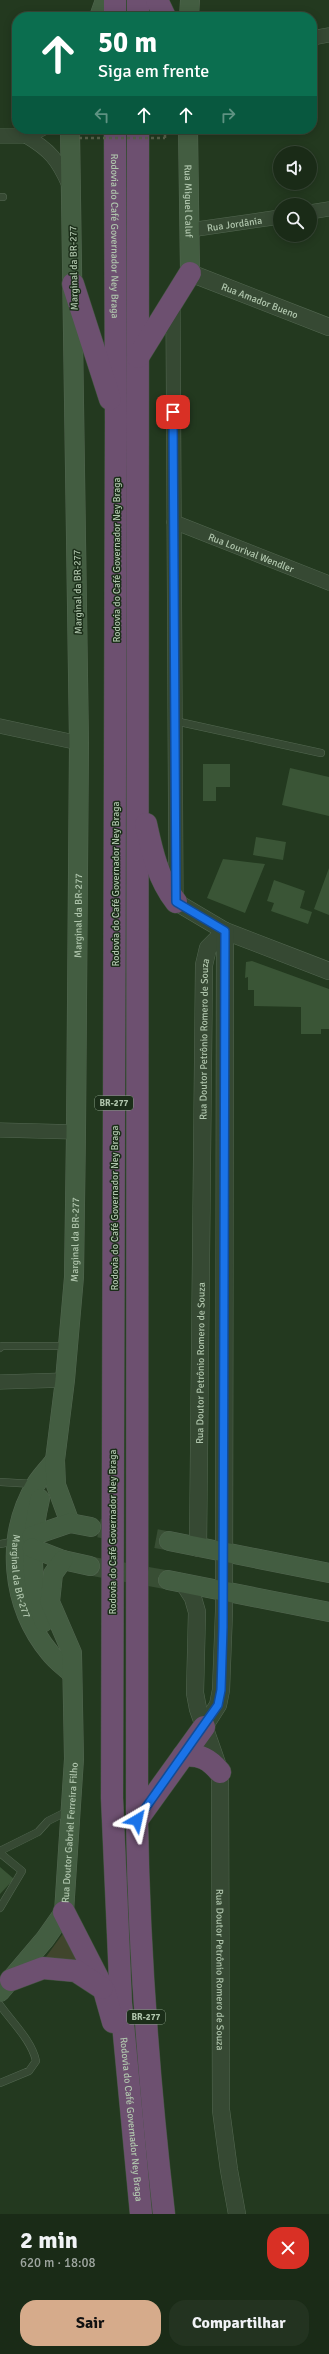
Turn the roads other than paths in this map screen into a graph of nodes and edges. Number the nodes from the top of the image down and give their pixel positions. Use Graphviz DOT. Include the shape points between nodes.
graph roads {
  1 [pos="105,0"];
  2 [pos="115,0"];
  3 [pos="138,0"];
  4 [pos="157,0"];
  5 [pos="190,0"];
  6 [pos="101,12"];
  7 [pos="115,12"];
  8 [pos="138,12"];
  9 [pos="163,12"];
  10 [pos="189,12"];
  11 [pos="329,35"];
  12 [pos="317,37"];
  13 [pos="31,134"];
  14 [pos="75,134"];
  15 [pos="115,134"];
  16 [pos="138,134"];
  17 [pos="188,134"];
  18 [pos="0,136"];
  19 [pos="26,136"];
  20 [pos="72,189"];
  21 [pos="329,209"];
  22 [pos="317,211"];
  23 [pos="273,218"];
  24 [pos="190,230"];
  25 [pos="190,273"];
  26 [pos="73,284"];
  27 [pos="172,301"];
  28 [pos="329,327"];
  29 [pos="138,357"];
  30 [pos="116,420"];
  31 [pos="174,522"];
  32 [pos="329,582"];
  33 [pos="175,721"];
  34 [pos="0,726"];
  35 [pos="79,743"];
  36 [pos="321,752"];
  37 [pos="138,789"];
  38 [pos="176,902"];
  39 [pos="225,931"];
  40 [pos="329,971"];
  41 [pos="0,1130"];
  42 [pos="76,1132"];
  43 [pos="68,1346"];
  44 [pos="0,1348"];
  45 [pos="65,1380"];
  46 [pos="0,1382"];
  47 [pos="55,1460"];
  48 [pos="0,1482"];
  49 [pos="36,1484"];
  50 [pos="70,1523"];
  51 [pos="91,1527"];
  52 [pos="169,1541"];
  53 [pos="20,1542"];
  54 [pos="198,1548"];
  55 [pos="224,1552"];
  56 [pos="63,1560"];
  57 [pos="90,1566"];
  58 [pos="329,1573"];
  59 [pos="176,1582"];
  60 [pos="224,1591"];
  61 [pos="329,1612"];
  62 [pos="72,1674"];
  63 [pos="204,1727"];
  64 [pos="183,1756"];
  65 [pos="220,1772"];
  66 [pos="72,1809"];
  67 [pos="137,1820"];
  68 [pos="0,1852"];
  69 [pos="0,1906"];
  70 [pos="64,1912"];
  71 [pos="5,1986"];
  72 [pos="104,1990"];
  73 [pos="0,2005"];
  74 [pos="127,2077"];
  75 [pos="0,2083"];
  76 [pos="141,2214"];
  77 [pos="164,2214"];
  78 [pos="237,2214"];
  1 -- 6 [label="main road"];
  2 -- 7 [label="highway"];
  3 -- 8 [label="highway"];
  4 -- 9 [label="highway"];
  5 -- 10 [label="main road"];
  11 -- 12 [label="street"];
  13 -- 19 [label="street"];
  14 -- 20 [label="main road, Marginal da BR-277"];
  15 -- 30 [label="highway, Rodovia do Café Governador Ney Braga / BR-277"];
  16 -- 29 [label="highway, BR-277"];
  17 -- 24 [label="main road, Rua Miguel Caluf"];
  18 -- 19 [label="street"];
  19 -- 20 [label="street" via="44,147 59,163"];
  20 -- 26 [label="main road, Marginal da BR-277"];
  21 -- 22 [label="street"];
  23 -- 24 [label="street, Rua Jordânia"];
  24 -- 25 [label="main road, Rua Miguel Caluf"];
  25 -- 27 [label="highway"];
  25 -- 28 [label="street, Rua Amador Bueno"];
  26 -- 30 [label="highway"];
  26 -- 35 [label="main road, Marginal da BR-277"];
  27 -- 29 [label="highway"];
  27 -- 31 [label="street"];
  29 -- 37 [label="highway, BR-277"];
  30 -- 74 [label="highway, Rodovia do Café Governador Ney Braga / BR-277" via="112,1722 115,1882"];
  31 -- 32 [label="street, Rua Lourival Wendler"];
  31 -- 33 [label="street"];
  33 -- 36 [label="lane"];
  33 -- 38 [label="street"];
  34 -- 35 [label="street"];
  35 -- 42 [label="main road, Marginal da BR-277"];
  37 -- 38 [label="highway" via="159,872 166,890"];
  37 -- 67 [label="highway, BR-277"];
  38 -- 39 [label="street"];
  39 -- 40 [label="street"];
  39 -- 54 [label="street, Rua Doutor Petrônio Romero de Souza" via="208,948 204,966"];
  39 -- 55 [label="street, Rua Doutor Petrônio Romero de Souza"];
  41 -- 42 [label="street"];
  42 -- 43 [label="main road, Marginal da BR-277" via="74,1277"];
  43 -- 44 [label="lane"];
  43 -- 45 [label="main road, Marginal da BR-277"];
  45 -- 46 [label="street"];
  45 -- 47 [label="main road, Marginal da BR-277"];
  47 -- 49 [label="main road, Marginal da BR-277"];
  47 -- 50 [label="main road" via="56,1485"];
  47 -- 53 [label="main road"];
  48 -- 49 [label="lane"];
  49 -- 53 [label="main road, Marginal da BR-277" via="23,1511"];
  50 -- 51 [label="main road"];
  50 -- 53 [label="main road"];
  50 -- 56 [label="main road" via="61,1529 56,1542 57,1552"];
  52 -- 54 [label="main road"];
  53 -- 56 [label="main road"];
  53 -- 62 [label="main road" via="43,1620"];
  54 -- 55 [label="main road"];
  55 -- 58 [label="main road"];
  55 -- 60 [label="street, Rua Doutor Petrônio Romero de Souza"];
  56 -- 57 [label="main road"];
  56 -- 62 [label="main road, Rua Doutor Gabriel Ferreira Filho" via="53,1574 50,1602 72,1653"];
  59 -- 60 [label="main road"];
  59 -- 63 [label="street, Rua Doutor Petrônio Romero de Souza" via="193,1598 197,1612 195,1693"];
  60 -- 61 [label="main road"];
  60 -- 63 [label="street, Rua Doutor Petrônio Romero de Souza" via="221,1690 218,1705"];
  62 -- 66 [label="main road, Rua Doutor Gabriel Ferreira Filho"];
  63 -- 64 [label="highway"];
  63 -- 65 [label="street, Rua Doutor Petrônio Romero de Souza"];
  64 -- 65 [label="highway" via="202,1756 212,1762"];
  64 -- 67 [label="highway"];
  65 -- 78 [label="street, Rua Doutor Petrônio Romero de Souza" via="221,2110"];
  66 -- 68 [label="lane" via="48,1821 38,1832"];
  66 -- 70 [label="main road, Rua Doutor Gabriel Ferreira Filho"];
  67 -- 77 [label="highway, BR-277" via="144,1997"];
  68 -- 69 [label="lane" via="22,1871"];
  70 -- 71 [label="main road, Rua Doutor Gabriel Ferreira Filho"];
  70 -- 72 [label="highway"];
  71 -- 72 [label="highway" via="43,1968 76,1971"];
  72 -- 74 [label="highway"];
  73 -- 75 [label="lane" via="29,2044 36,2062 30,2071"];
  74 -- 76 [label="highway, Rodovia do Café Governador Ney Braga / BR-277"];
}
